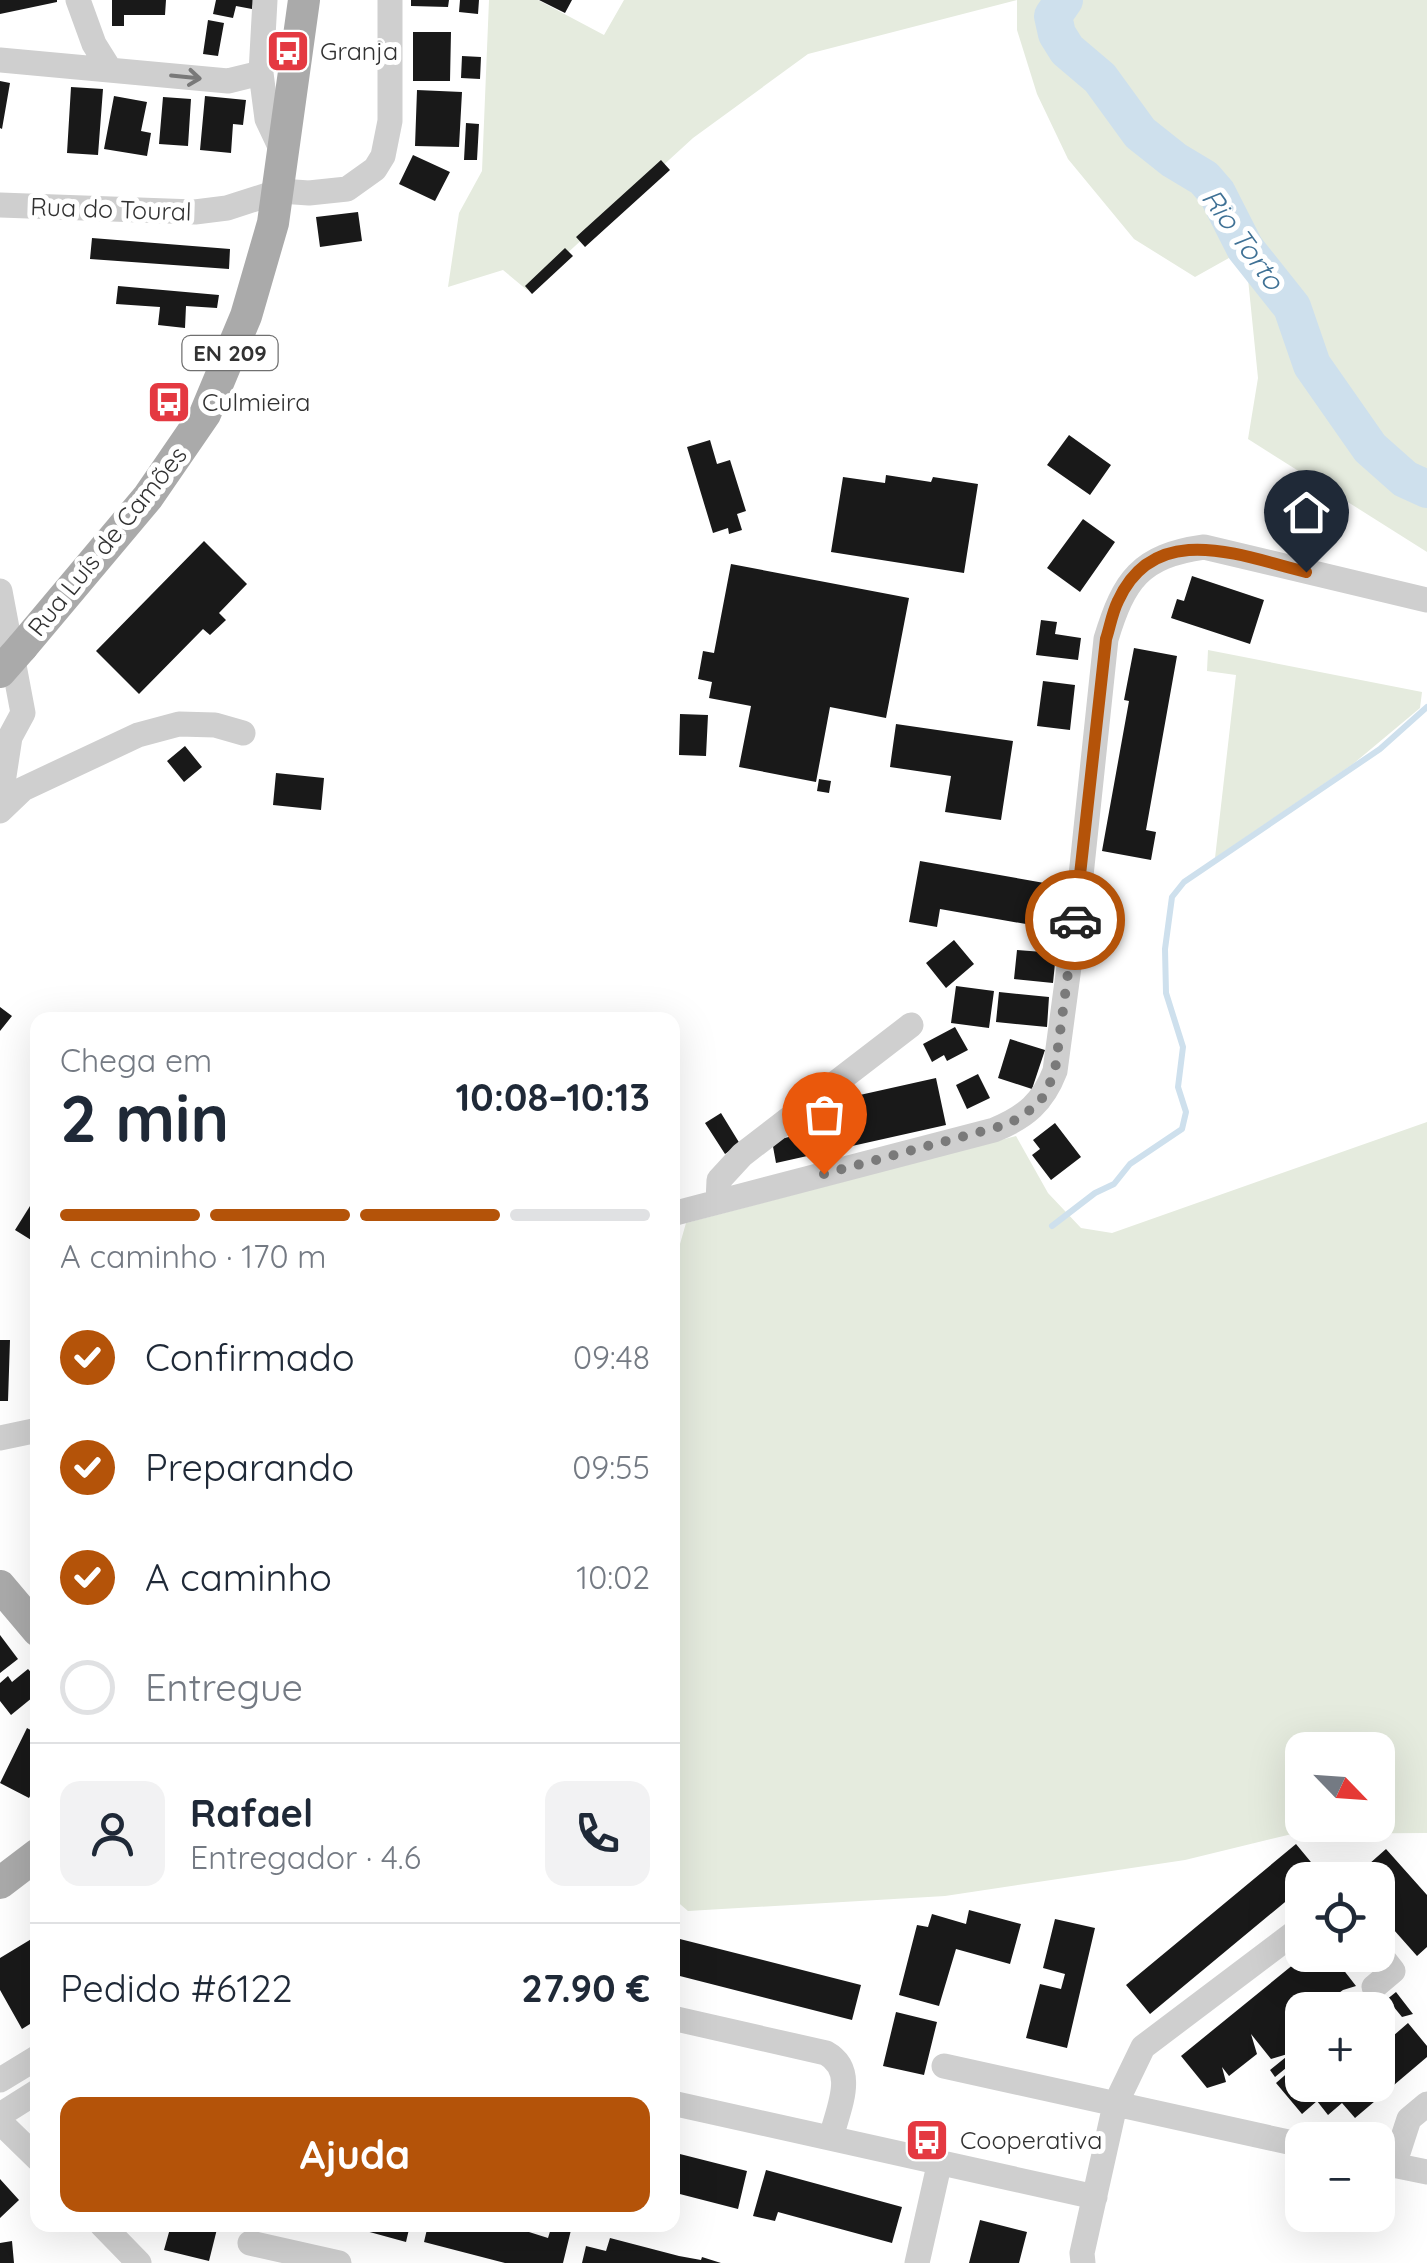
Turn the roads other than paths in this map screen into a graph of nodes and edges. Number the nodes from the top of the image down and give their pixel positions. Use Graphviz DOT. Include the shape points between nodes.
graph roads {
  1 [pos="78,0"];
  2 [pos="265,0"];
  3 [pos="304,0"];
  4 [pos="390,0"];
  5 [pos="0,60"];
  6 [pos="109,68"];
  7 [pos="261,73"];
  8 [pos="284,155"];
  9 [pos="280,191"];
  10 [pos="0,205"];
  11 [pos="0,592"];
  12 [pos="1427,600"];
  13 [pos="0,672"];
  14 [pos="244,733"];
  15 [pos="0,802"];
  16 [pos="0,811"];
  17 [pos="911,1024"];
  18 [pos="718,1202"];
  19 [pos="680,1212"];
  20 [pos="30,1432"];
  21 [pos="0,1438"];
  22 [pos="0,1586"];
  23 [pos="30,1622"];
  24 [pos="30,1860"];
  25 [pos="0,1884"];
  26 [pos="1285,1940"];
  27 [pos="1393,1972"];
  28 [pos="1374,1987"];
  29 [pos="680,2020"];
  30 [pos="30,2062"];
  31 [pos="944,2066"];
  32 [pos="0,2080"];
  33 [pos="30,2096"];
  34 [pos="1116,2104"];
  35 [pos="1427,2104"];
  36 [pos="680,2105"];
  37 [pos="0,2118"];
  38 [pos="832,2138"];
  39 [pos="1285,2141"];
  40 [pos="1395,2145"];
  41 [pos="30,2150"];
  42 [pos="940,2161"];
  43 [pos="1395,2165"];
  44 [pos="1427,2172"];
  45 [pos="1094,2197"];
  46 [pos="108,2244"];
  47 [pos="250,2244"];
  48 [pos="139,2263"];
  49 [pos="340,2263"];
  50 [pos="917,2263"];
  51 [pos="1084,2263"];
  1 -- 6 [label="street"];
  2 -- 7 [label="street"];
  3 -- 8 [label="main road, Rua Luís de Camões / EN 209"];
  4 -- 9 [label="street, Rua do Toural" via="390,121 383,156 347,189"];
  5 -- 6 [label="street"];
  6 -- 7 [label="street, one-way" via="228,81"];
  7 -- 8 [label="street" via="268,119"];
  8 -- 9 [label="main road, Rua Luís de Camões / EN 209"];
  9 -- 10 [label="street, Rua do Toural" via="195,212"];
  9 -- 13 [label="main road, Rua Luís de Camões / EN 209, bridge" via="246,316 205,414 148,498"];
  11 -- 15 [label="street" via="22,713 10,737"];
  12 -- 18 [label="street" via="1204,547 1153,560 1132,577 1106,639 1075,922 1055,1070 1046,1093 1023,1116 994,1130"];
  14 -- 16 [label="street" via="179,724 138,735 22,789"];
  17 -- 18 [label="street" via="735,1162 719,1180"];
  18 -- 19 [label="street"];
  20 -- 21 [label="street"];
  22 -- 23 [label="main road"];
  24 -- 25 [label="main road"];
  26 -- 34 [label="street" via="1142,2046"];
  27 -- 28 [label="street"];
  29 -- 38 [label="street" via="840,2060 846,2076"];
  30 -- 32 [label="street"];
  31 -- 34 [label="street"];
  33 -- 37 [label="street"];
  34 -- 39 [label="street"];
  34 -- 45 [label="street"];
  35 -- 40 [label="street" via="1408,2119"];
  36 -- 38 [label="street"];
  37 -- 41 [label="street"];
  38 -- 42 [label="street"];
  42 -- 45 [label="street"];
  42 -- 50 [label="street"];
  43 -- 44 [label="street"];
  45 -- 51 [label="street"];
  46 -- 48 [label="street"];
  47 -- 49 [label="street"];
}
